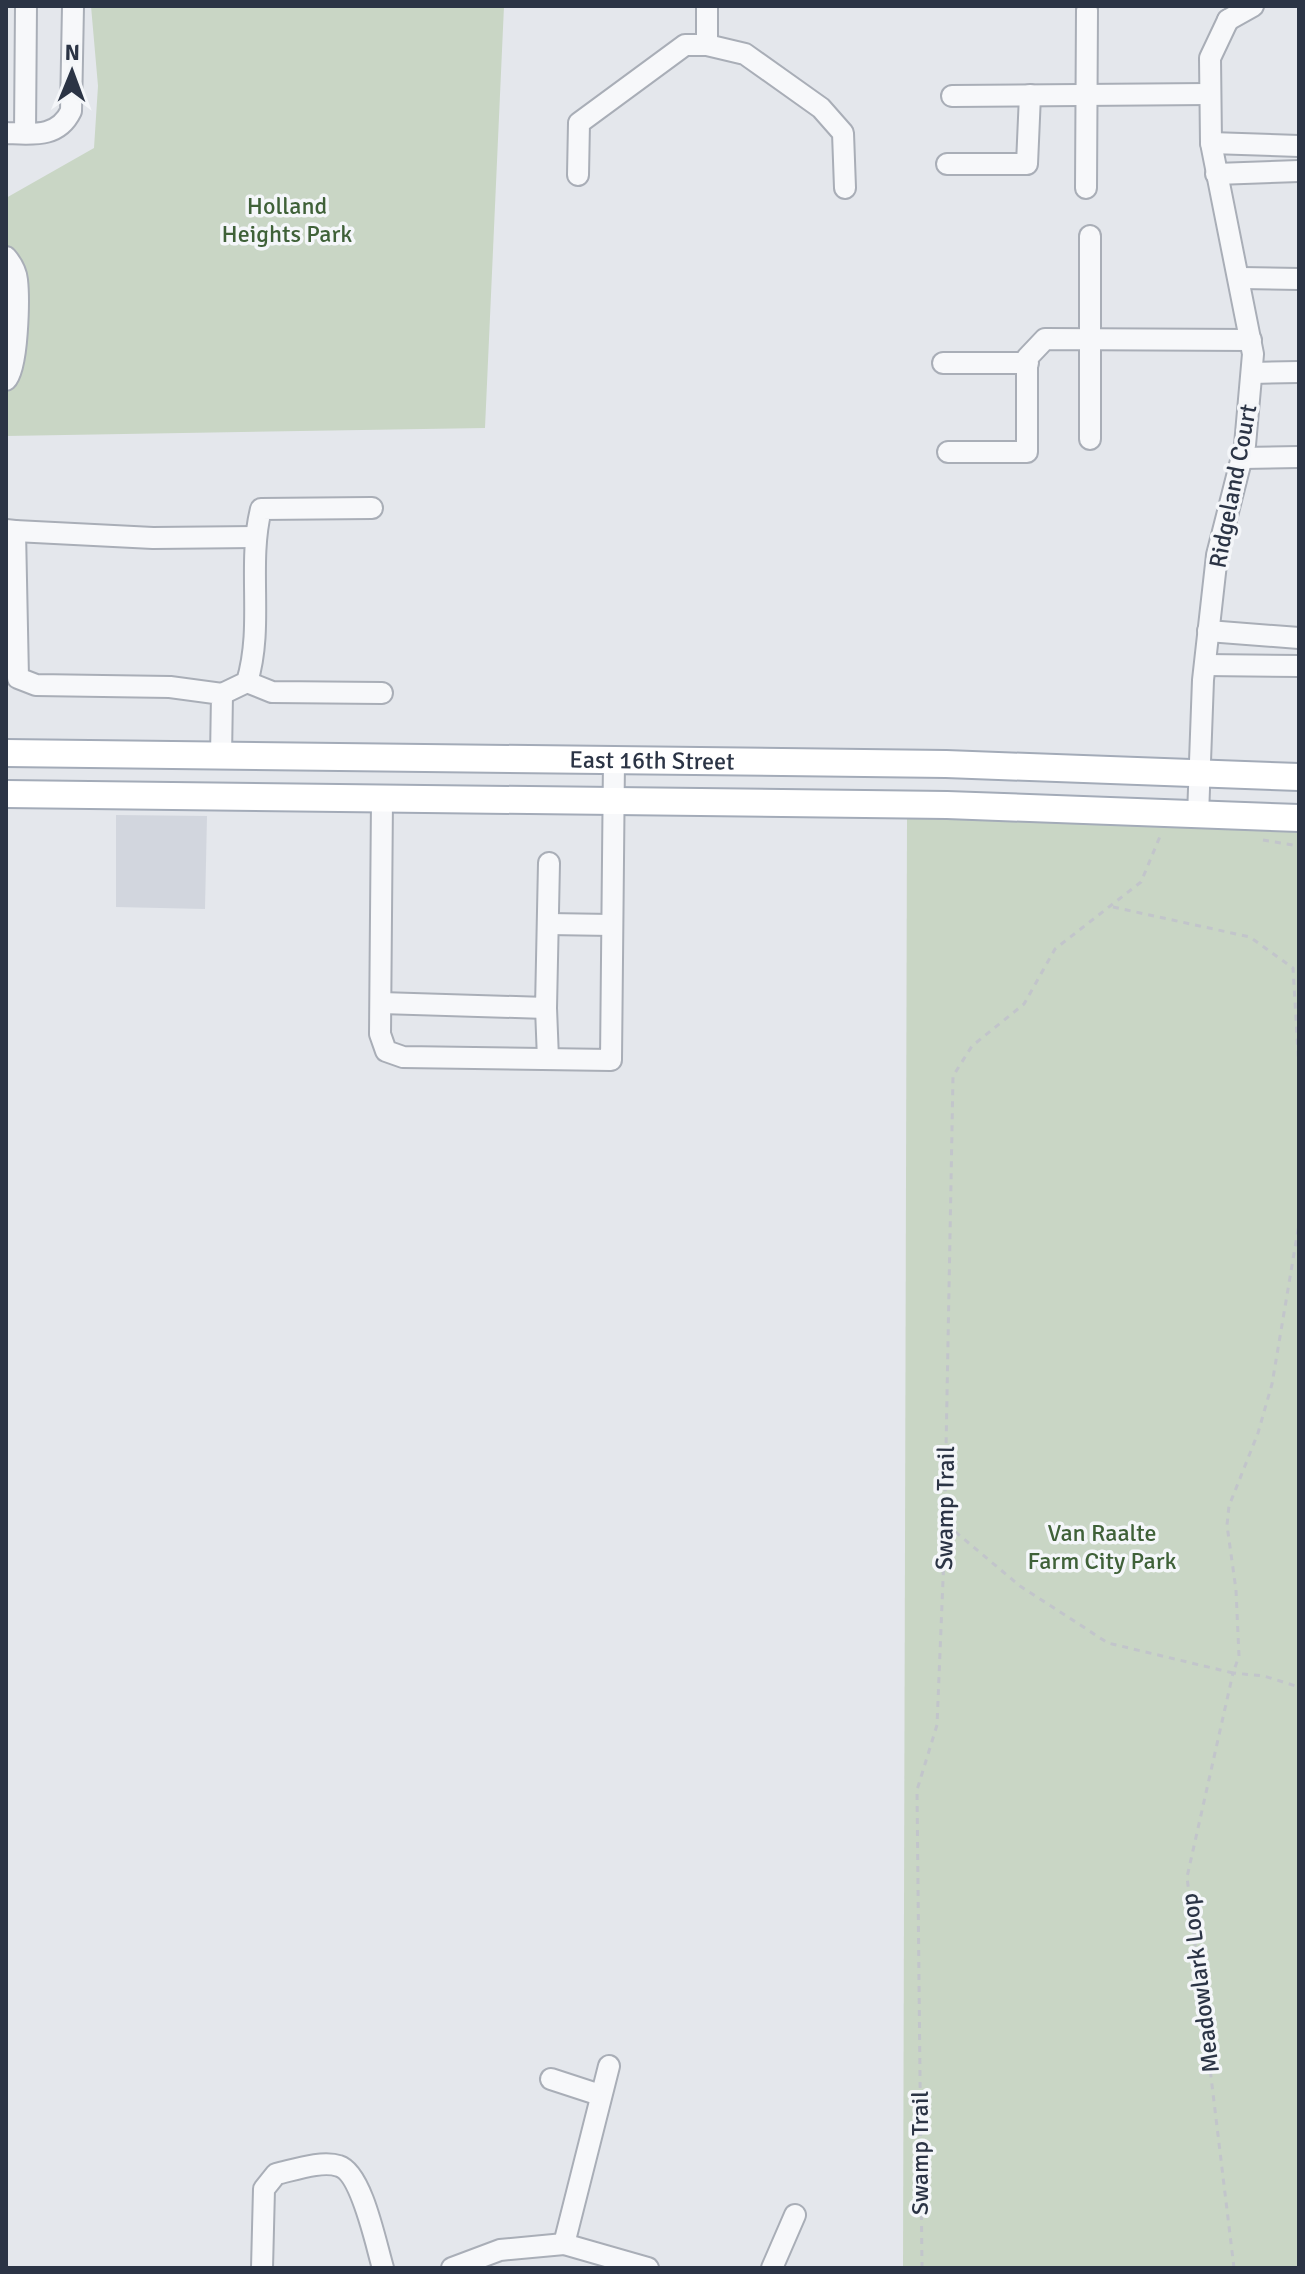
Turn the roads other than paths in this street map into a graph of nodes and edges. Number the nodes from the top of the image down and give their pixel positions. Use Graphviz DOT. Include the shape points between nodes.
graph roads {
  1 [pos="26,6"];
  2 [pos="73,6"];
  3 [pos="707,6"];
  4 [pos="1253,6"];
  5 [pos="1087,10"];
  6 [pos="1224,13"];
  7 [pos="707,45"];
  8 [pos="1087,94"];
  9 [pos="1209,94"];
  10 [pos="1030,95"];
  11 [pos="952,96"];
  12 [pos="16,133"];
  13 [pos="1211,143"];
  14 [pos="1299,146"];
  15 [pos="947,164"];
  16 [pos="1299,171"];
  17 [pos="1216,174"];
  18 [pos="578,175"];
  19 [pos="845,188"];
  20 [pos="1086,188"];
  21 [pos="1090,236"];
  22 [pos="6,257"];
  23 [pos="1241,278"];
  24 [pos="1299,279"];
  25 [pos="1090,338"];
  26 [pos="1251,340"];
  27 [pos="943,363"];
  28 [pos="1028,363"];
  29 [pos="1299,372"];
  30 [pos="1252,373"];
  31 [pos="6,380"];
  32 [pos="1090,439"];
  33 [pos="948,452"];
  34 [pos="1299,457"];
  35 [pos="1242,458"];
  36 [pos="372,508"];
  37 [pos="11,531"];
  38 [pos="256,537"];
  39 [pos="1208,631"];
  40 [pos="1299,638"];
  41 [pos="1205,665"];
  42 [pos="1299,666"];
  43 [pos="247,682"];
  44 [pos="382,693"];
  45 [pos="222,694"];
  46 [pos="6,753"];
  47 [pos="221,757"];
  48 [pos="614,760"];
  49 [pos="1199,775"];
  50 [pos="1299,777"];
  51 [pos="6,794"];
  52 [pos="382,799"];
  53 [pos="613,801"];
  54 [pos="1198,816"];
  55 [pos="1299,818"];
  56 [pos="549,863"];
  57 [pos="548,924"];
  58 [pos="612,925"];
  59 [pos="381,1003"];
  60 [pos="546,1008"];
  61 [pos="548,1059"];
  62 [pos="609,2066"];
  63 [pos="551,2079"];
  64 [pos="600,2095"];
  65 [pos="795,2215"];
  66 [pos="564,2244"];
  67 [pos="262,2268"];
  68 [pos="383,2268"];
  69 [pos="452,2268"];
  70 [pos="648,2268"];
  71 [pos="772,2268"];
  1 -- 12 [label="street"];
  2 -- 12 [label="street" via="71,111 56,130"];
  3 -- 7 [label="street"];
  4 -- 6 [label="street"];
  5 -- 8 [label="street"];
  6 -- 9 [label="street, Ridgeland Court" via="1210,58"];
  7 -- 18 [label="street" via="685,45 579,123"];
  7 -- 19 [label="street" via="745,54 821,108 843,133"];
  8 -- 9 [label="street"];
  8 -- 10 [label="street"];
  8 -- 20 [label="street"];
  9 -- 13 [label="street, Ridgeland Court"];
  10 -- 11 [label="street"];
  10 -- 15 [label="street" via="1027,164"];
  13 -- 14 [label="street"];
  13 -- 17 [label="street, Ridgeland Court"];
  16 -- 17 [label="street"];
  17 -- 23 [label="street, Ridgeland Court"];
  21 -- 25 [label="street"];
  22 -- 31 [label="street" via="17,280 14,367"];
  23 -- 24 [label="street"];
  23 -- 26 [label="street, Ridgeland Court"];
  25 -- 26 [label="street"];
  25 -- 28 [label="street" via="1045,339"];
  25 -- 32 [label="street"];
  26 -- 30 [label="street, Ridgeland Court"];
  27 -- 28 [label="street"];
  28 -- 33 [label="street" via="1027,452"];
  29 -- 30 [label="street"];
  30 -- 35 [label="street, Ridgeland Court"];
  34 -- 35 [label="street"];
  35 -- 39 [label="street, Ridgeland Court" via="1217,555"];
  36 -- 38 [label="street" via="261,509"];
  37 -- 38 [label="street"];
  37 -- 45 [label="street" via="18,678 36,685 170,687"];
  38 -- 43 [label="street" via="255,655"];
  39 -- 40 [label="street"];
  39 -- 41 [label="street, Ridgeland Court"];
  41 -- 42 [label="street"];
  41 -- 49 [label="street, Ridgeland Court"];
  43 -- 44 [label="street" via="272,692"];
  43 -- 45 [label="street"];
  45 -- 47 [label="street"];
  46 -- 47 [label="main road, East 16th Street"];
  47 -- 48 [label="main road, East 16th Street"];
  48 -- 49 [label="main road, East 16th Street" via="946,764"];
  48 -- 53 [label="street"];
  49 -- 50 [label="main road, East 16th Street"];
  49 -- 54 [label="street, Ridgeland Court"];
  51 -- 52 [label="main road, East 16th Street"];
  52 -- 53 [label="main road, East 16th Street"];
  52 -- 59 [label="street"];
  53 -- 54 [label="main road, East 16th Street" via="947,805"];
  53 -- 58 [label="street"];
  54 -- 55 [label="main road, East 16th Street"];
  56 -- 57 [label="street"];
  57 -- 58 [label="street"];
  57 -- 60 [label="street"];
  58 -- 61 [label="street" via="611,1060"];
  59 -- 60 [label="street"];
  59 -- 61 [label="street" via="380,1034 386,1051 403,1057"];
  60 -- 61 [label="street"];
  62 -- 64 [label="street"];
  63 -- 64 [label="street"];
  64 -- 66 [label="street"];
  65 -- 71 [label="street"];
  66 -- 69 [label="street" via="500,2250"];
  66 -- 70 [label="street"];
  67 -- 68 [label="street" via="264,2189 276,2174 337,2164 351,2172 360,2191"];
}
